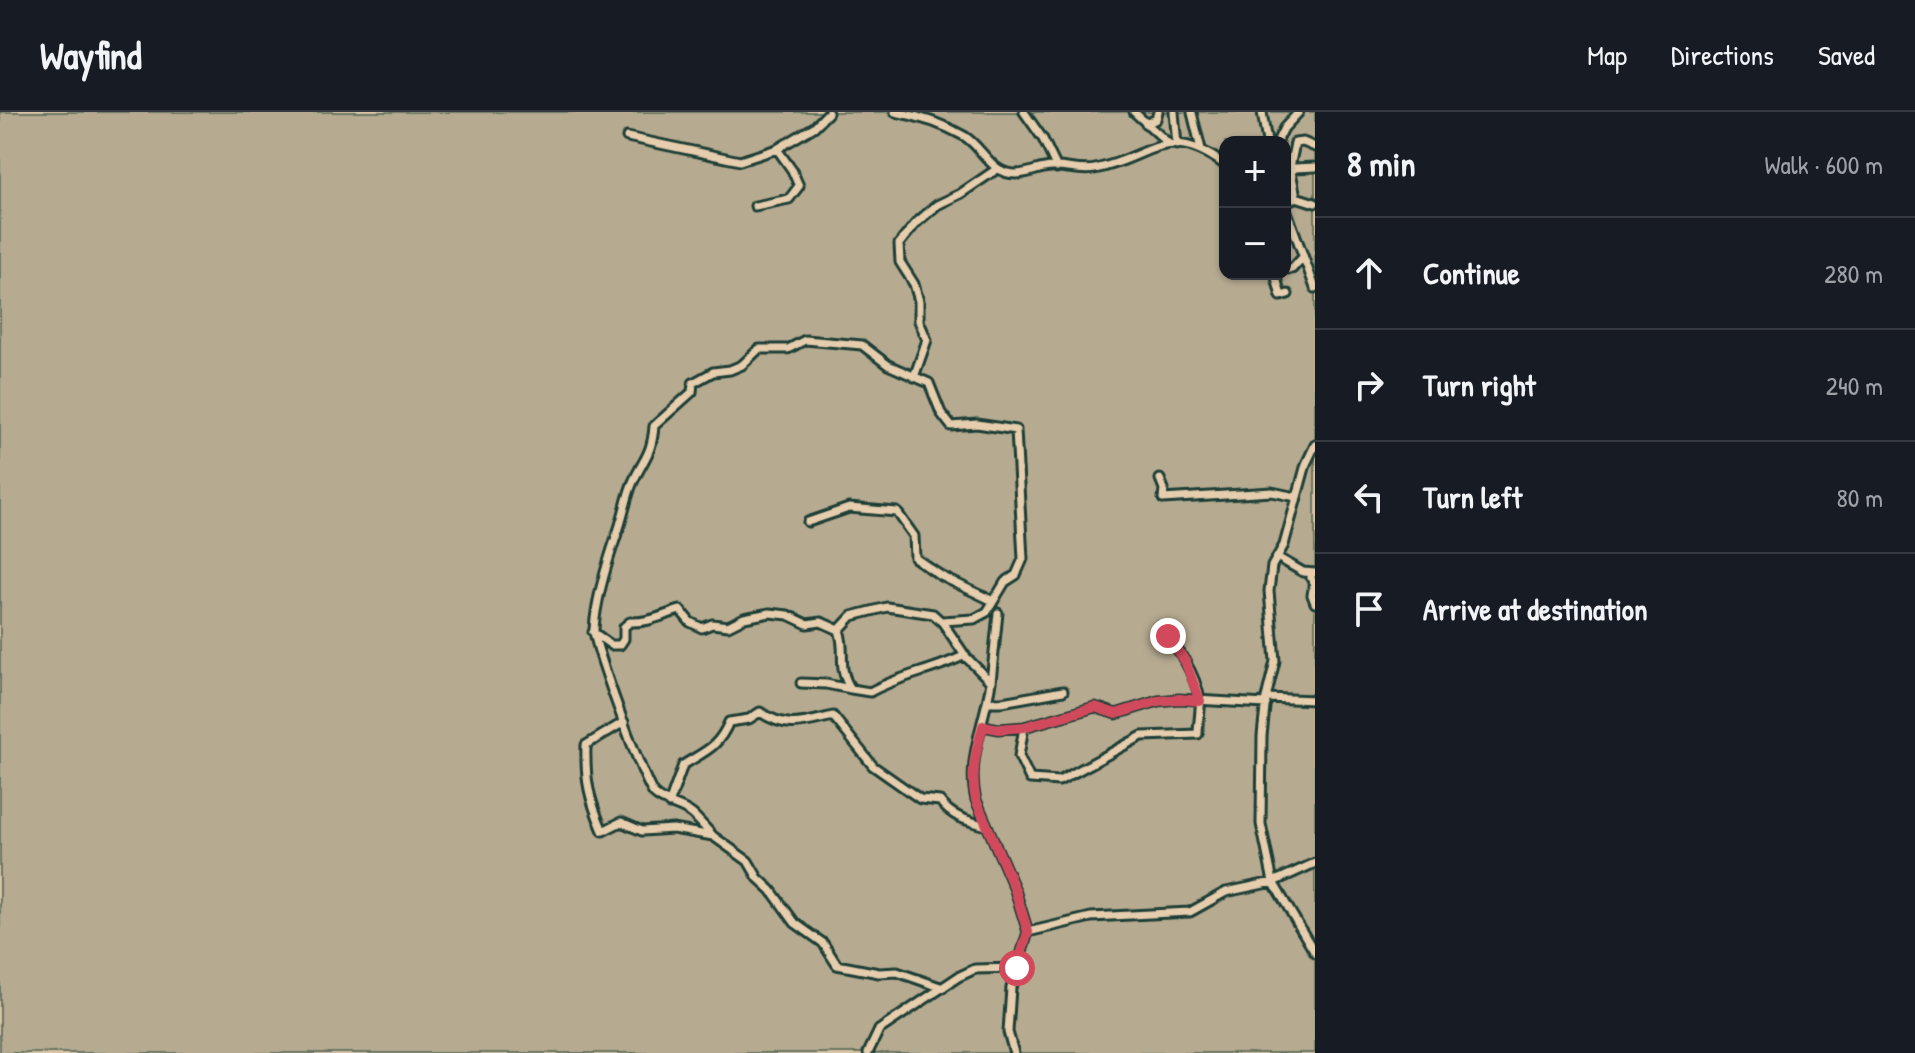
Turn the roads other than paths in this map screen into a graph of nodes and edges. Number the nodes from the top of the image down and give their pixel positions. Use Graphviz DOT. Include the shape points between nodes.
graph roads {
  1 [pos="829,112"];
  2 [pos="895,112"];
  3 [pos="1024,112"];
  4 [pos="1134,112"];
  5 [pos="1158,112"];
  6 [pos="1174,112"];
  7 [pos="1262,112"];
  8 [pos="1299,112"];
  9 [pos="1192,113"];
  10 [pos="930,116"];
  11 [pos="1146,124"];
  12 [pos="1266,136"];
  13 [pos="1280,136"];
  14 [pos="627,137"];
  15 [pos="1167,142"];
  16 [pos="1177,145"];
  17 [pos="1315,147"];
  18 [pos="777,149"];
  19 [pos="1201,149"];
  20 [pos="1219,161"];
  21 [pos="1315,167"];
  22 [pos="1057,168"];
  23 [pos="997,169"];
  24 [pos="1291,172"];
  25 [pos="1296,197"];
  26 [pos="1291,200"];
  27 [pos="1315,203"];
  28 [pos="755,206"];
  29 [pos="1286,208"];
  30 [pos="1303,257"];
  31 [pos="1291,269"];
  32 [pos="1277,280"];
  33 [pos="1315,288"];
  34 [pos="1288,294"];
  35 [pos="914,377"];
  36 [pos="1314,450"];
  37 [pos="1160,479"];
  38 [pos="1296,497"];
  39 [pos="808,522"];
  40 [pos="1277,557"];
  41 [pos="1314,580"];
  42 [pos="993,601"];
  43 [pos="1315,603"];
  44 [pos="998,613"];
  45 [pos="942,621"];
  46 [pos="1158,627"];
  47 [pos="839,630"];
  48 [pos="593,632"];
  49 [pos="965,655"];
  50 [pos="991,682"];
  51 [pos="801,683"];
  52 [pos="851,689"];
  53 [pos="1063,691"];
  54 [pos="1315,700"];
  55 [pos="1200,701"];
  56 [pos="1266,701"];
  57 [pos="988,702"];
  58 [pos="624,722"];
  59 [pos="983,726"];
  60 [pos="1024,727"];
  61 [pos="669,804"];
  62 [pos="987,826"];
  63 [pos="713,836"];
  64 [pos="1315,863"];
  65 [pos="1273,882"];
  66 [pos="1028,932"];
  67 [pos="1315,953"];
  68 [pos="1017,968"];
  69 [pos="943,988"];
  70 [pos="868,1053"];
  71 [pos="1014,1053"];
  1 -- 18 [label="street"];
  2 -- 10 [label="street"];
  3 -- 22 [label="street"];
  4 -- 11 [label="street"];
  5 -- 11 [label="street"];
  6 -- 16 [label="street"];
  7 -- 12 [label="street"];
  8 -- 13 [label="street"];
  9 -- 19 [label="street"];
  10 -- 23 [label="street" via="966,137"];
  11 -- 15 [label="street"];
  14 -- 18 [label="street" via="740,161"];
  15 -- 16 [label="street"];
  15 -- 22 [label="street" via="1095,169"];
  16 -- 19 [label="street"];
  17 -- 24 [label="street" via="1295,143"];
  18 -- 28 [label="street" via="799,186 789,199"];
  19 -- 20 [label="street"];
  21 -- 24 [label="street"];
  22 -- 23 [label="street" via="1012,174"];
  23 -- 35 [label="street" via="937,205 899,244 900,262 914,284 927,340"];
  24 -- 25 [label="street"];
  25 -- 26 [label="street"];
  25 -- 27 [label="street"];
  29 -- 30 [label="street"];
  30 -- 31 [label="street"];
  30 -- 33 [label="street"];
  32 -- 34 [label="street" via="1281,296"];
  35 -- 42 [label="street" via="929,383 951,426 1016,430 1023,559"];
  35 -- 48 [label="street" via="862,345 805,340 788,349 759,349 742,365 693,383 692,392 654,426 653,445 632,483"];
  36 -- 38 [label="street"];
  37 -- 38 [label="street" via="1163,499 1272,492"];
  38 -- 40 [label="street"];
  39 -- 42 [label="street" via="849,508 897,512 914,536 915,558"];
  40 -- 41 [label="street"];
  40 -- 56 [label="street" via="1269,591 1275,661"];
  41 -- 43 [label="street"];
  42 -- 45 [label="street" via="974,619"];
  44 -- 50 [label="street"];
  45 -- 47 [label="street" via="933,614 887,607 852,616"];
  45 -- 49 [label="street"];
  46 -- 55 [label="street" via="1185,661"];
  47 -- 48 [label="street" via="770,613 702,628 680,610 645,623 630,622 620,645"];
  47 -- 52 [label="street" via="840,662"];
  48 -- 58 [label="street"];
  49 -- 50 [label="street"];
  49 -- 52 [label="street" via="870,692"];
  50 -- 57 [label="street"];
  51 -- 52 [label="street"];
  53 -- 57 [label="street"];
  54 -- 56 [label="street"];
  55 -- 56 [label="street"];
  55 -- 60 [label="street" via="1158,701 1116,714 1095,707"];
  55 -- 60 [label="street" via="1198,734 1142,736 1059,781 1030,779 1019,756"];
  56 -- 65 [label="street" via="1261,824"];
  57 -- 59 [label="street"];
  58 -- 61 [label="street" via="646,783"];
  58 -- 63 [label="street" via="586,745 585,772 603,831 621,822 642,831 673,829"];
  59 -- 60 [label="street"];
  59 -- 62 [label="street" via="972,785"];
  61 -- 62 [label="street" via="683,765 711,749 729,722 760,712 794,725 833,716 873,766 920,799 940,801 958,818"];
  61 -- 63 [label="street" via="691,813"];
  62 -- 66 [label="street"];
  63 -- 69 [label="street" via="748,861 795,923 823,943 837,965 897,972"];
  64 -- 65 [label="street"];
  65 -- 66 [label="street" via="1226,892 1190,912 1091,917"];
  65 -- 67 [label="street"];
  66 -- 68 [label="street"];
  68 -- 69 [label="street" via="975,969"];
  68 -- 71 [label="street" via="1008,1032"];
  69 -- 70 [label="street" via="879,1030"];
}
